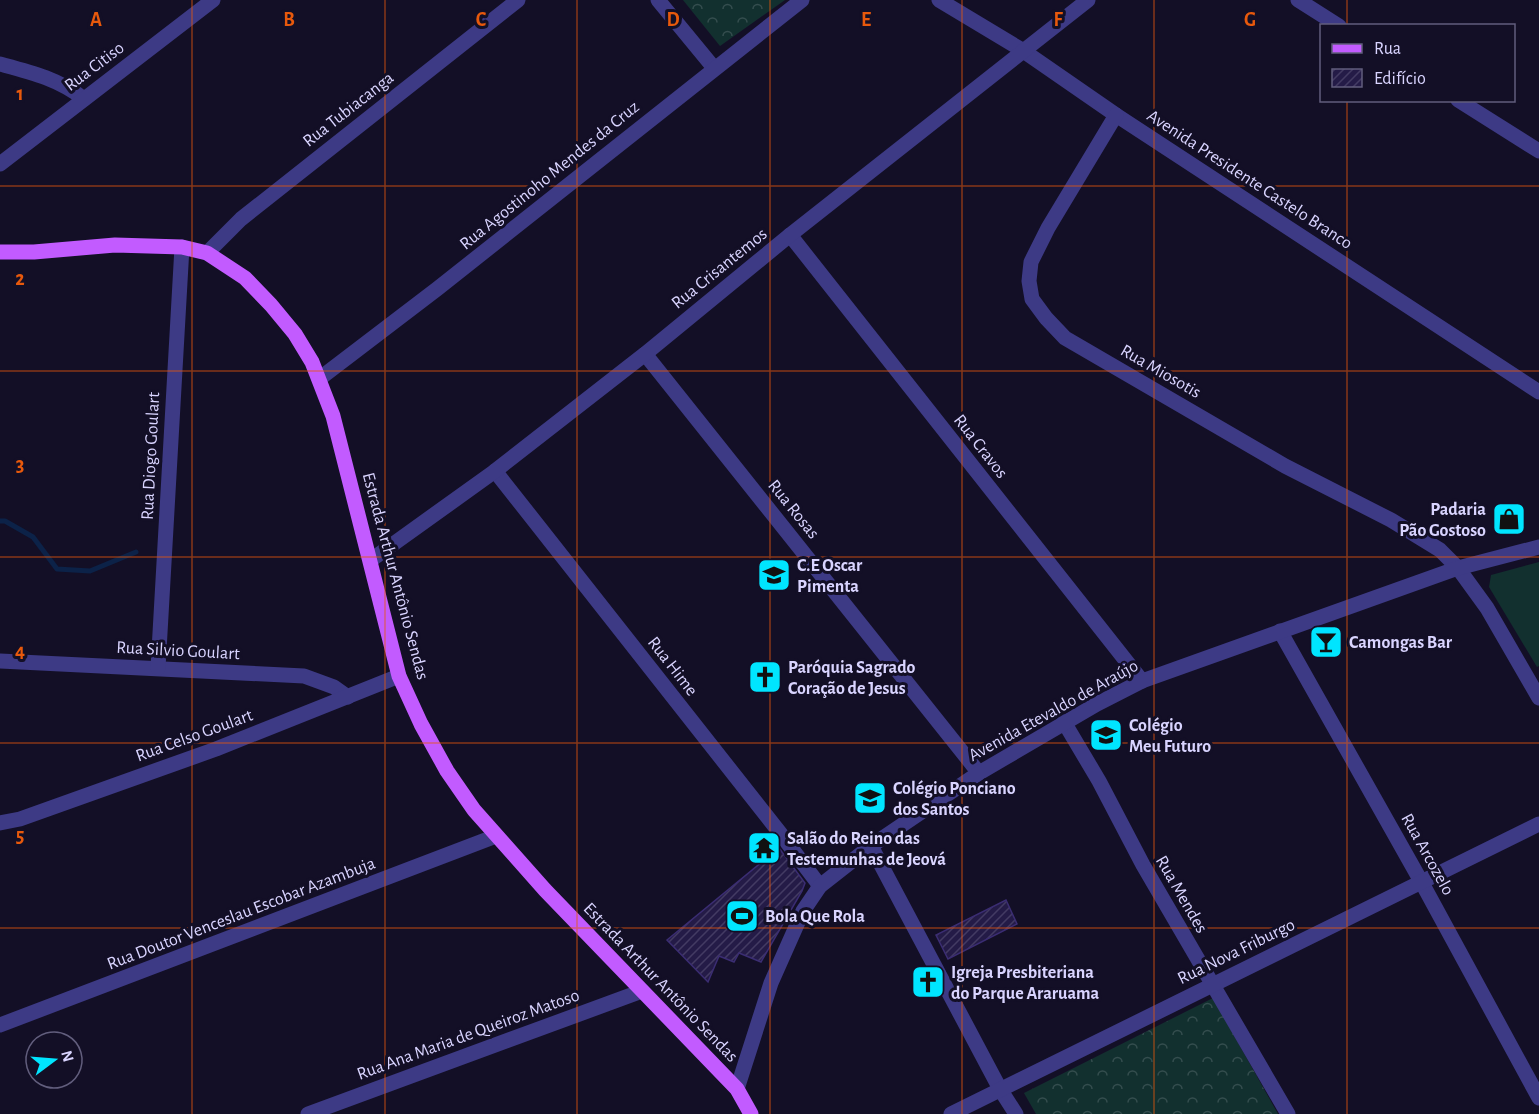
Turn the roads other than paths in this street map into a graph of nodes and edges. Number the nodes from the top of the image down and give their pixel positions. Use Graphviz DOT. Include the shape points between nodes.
graph roads {
  1 [pos="213,0"];
  2 [pos="518,0"];
  3 [pos="658,0"];
  4 [pos="802,0"];
  5 [pos="939,0"];
  6 [pos="1088,0"];
  7 [pos="1298,0"];
  8 [pos="1336,24"];
  9 [pos="1022,50"];
  10 [pos="0,64"];
  11 [pos="714,68"];
  12 [pos="84,99"];
  13 [pos="1461,102"];
  14 [pos="1116,115"];
  15 [pos="1539,151"];
  16 [pos="0,164"];
  17 [pos="790,235"];
  18 [pos="182,246"];
  19 [pos="0,252"];
  20 [pos="207,254"];
  21 [pos="645,354"];
  22 [pos="319,379"];
  23 [pos="1539,392"];
  24 [pos="495,471"];
  25 [pos="1539,547"];
  26 [pos="371,560"];
  27 [pos="1458,568"];
  28 [pos="1280,631"];
  29 [pos="0,661"];
  30 [pos="158,668"];
  31 [pos="399,676"];
  32 [pos="1142,681"];
  33 [pos="348,697"];
  34 [pos="1539,698"];
  35 [pos="1064,722"];
  36 [pos="979,773"];
  37 [pos="0,823"];
  38 [pos="1539,824"];
  39 [pos="496,836"];
  40 [pos="871,846"];
  41 [pos="1422,883"];
  42 [pos="820,886"];
  43 [pos="1213,984"];
  44 [pos="642,991"];
  45 [pos="5,1021"];
  46 [pos="737,1089"];
  47 [pos="1000,1089"];
  48 [pos="1539,1098"];
  49 [pos="308,1114"];
  50 [pos="751,1114"];
  51 [pos="951,1114"];
  52 [pos="1016,1114"];
  53 [pos="1288,1114"];
  1 -- 12 [label="street, Rua Citiso"];
  2 -- 20 [label="street, Rua Tubiacanga" via="241,219"];
  3 -- 11 [label="street"];
  4 -- 11 [label="street, Rua Agostinoho Mendes da Cruz"];
  5 -- 9 [label="street, Avenida Presidente Castelo Branco"];
  6 -- 9 [label="street, Rua Crisantemos"];
  7 -- 8 [label="street"];
  9 -- 14 [label="street, Avenida Presidente Castelo Branco"];
  9 -- 17 [label="street, Rua Crisantemos"];
  10 -- 12 [label="street" via="51,78"];
  11 -- 22 [label="street, Rua Agostinoho Mendes da Cruz"];
  12 -- 16 [label="street, Rua Citiso"];
  13 -- 15 [label="street"];
  14 -- 23 [label="street, Avenida Presidente Castelo Branco"];
  14 -- 27 [label="street, Rua Miosotis" via="1031,262 1032,299 1046,318 1065,338 1285,466 1421,537"];
  17 -- 21 [label="street, Rua Crisantemos"];
  17 -- 32 [label="street, Rua Cravos"];
  18 -- 19 [label="main road, Estrada Arthur Antônio Sendas" via="115,245"];
  18 -- 20 [label="main road, Estrada Arthur Antônio Sendas"];
  18 -- 30 [label="street, Rua Diogo Goulart"];
  20 -- 22 [label="main road, Estrada Arthur Antônio Sendas" via="245,278 271,305 295,334"];
  21 -- 24 [label="street, Rua Crisantemos"];
  21 -- 36 [label="street, Rua Rosas"];
  22 -- 26 [label="main road, Estrada Arthur Antônio Sendas" via="333,416"];
  24 -- 26 [label="street, Rua Crisantemos"];
  24 -- 42 [label="street, Rua Hime"];
  25 -- 27 [label="street, Avenida Etevaldo de Araújo"];
  26 -- 31 [label="main road, Estrada Arthur Antônio Sendas"];
  27 -- 28 [label="street, Avenida Etevaldo de Araújo"];
  27 -- 34 [label="street, Rua Miosotis"];
  28 -- 32 [label="street, Avenida Etevaldo de Araújo"];
  28 -- 41 [label="street, Rua Arcozelo"];
  29 -- 30 [label="street, Rua Silvio Goulart"];
  30 -- 33 [label="street, Rua Silvio Goulart" via="304,676"];
  31 -- 33 [label="street, Rua Celso Goulart"];
  31 -- 39 [label="main road, Estrada Arthur Antônio Sendas" via="447,771"];
  32 -- 35 [label="street, Avenida Etevaldo de Araújo"];
  33 -- 37 [label="street, Rua Celso Goulart" via="205,753"];
  35 -- 36 [label="street, Avenida Etevaldo de Araújo"];
  35 -- 43 [label="street, Rua Mendes"];
  36 -- 40 [label="street, Avenida Etevaldo de Araújo"];
  38 -- 41 [label="street, Rua Nova Friburgo"];
  39 -- 44 [label="main road, Estrada Arthur Antônio Sendas"];
  39 -- 45 [label="street, Rua Doutor Venceslau Escobar Azambuja"];
  40 -- 42 [label="street, Avenida Etevaldo de Araújo"];
  40 -- 47 [label="street"];
  41 -- 43 [label="street, Rua Nova Friburgo"];
  41 -- 48 [label="street, Rua Arcozelo"];
  42 -- 46 [label="street, Avenida Etevaldo de Araújo" via="803,911 771,983"];
  43 -- 47 [label="street, Rua Nova Friburgo"];
  43 -- 53 [label="street, Rua Mendes"];
  44 -- 46 [label="main road, Estrada Arthur Antônio Sendas"];
  44 -- 49 [label="street, Rua Ana Maria de Queiroz Matoso"];
  46 -- 50 [label="main road, Estrada Arthur Antônio Sendas"];
  47 -- 51 [label="street, Rua Nova Friburgo"];
  47 -- 52 [label="street"];
}
